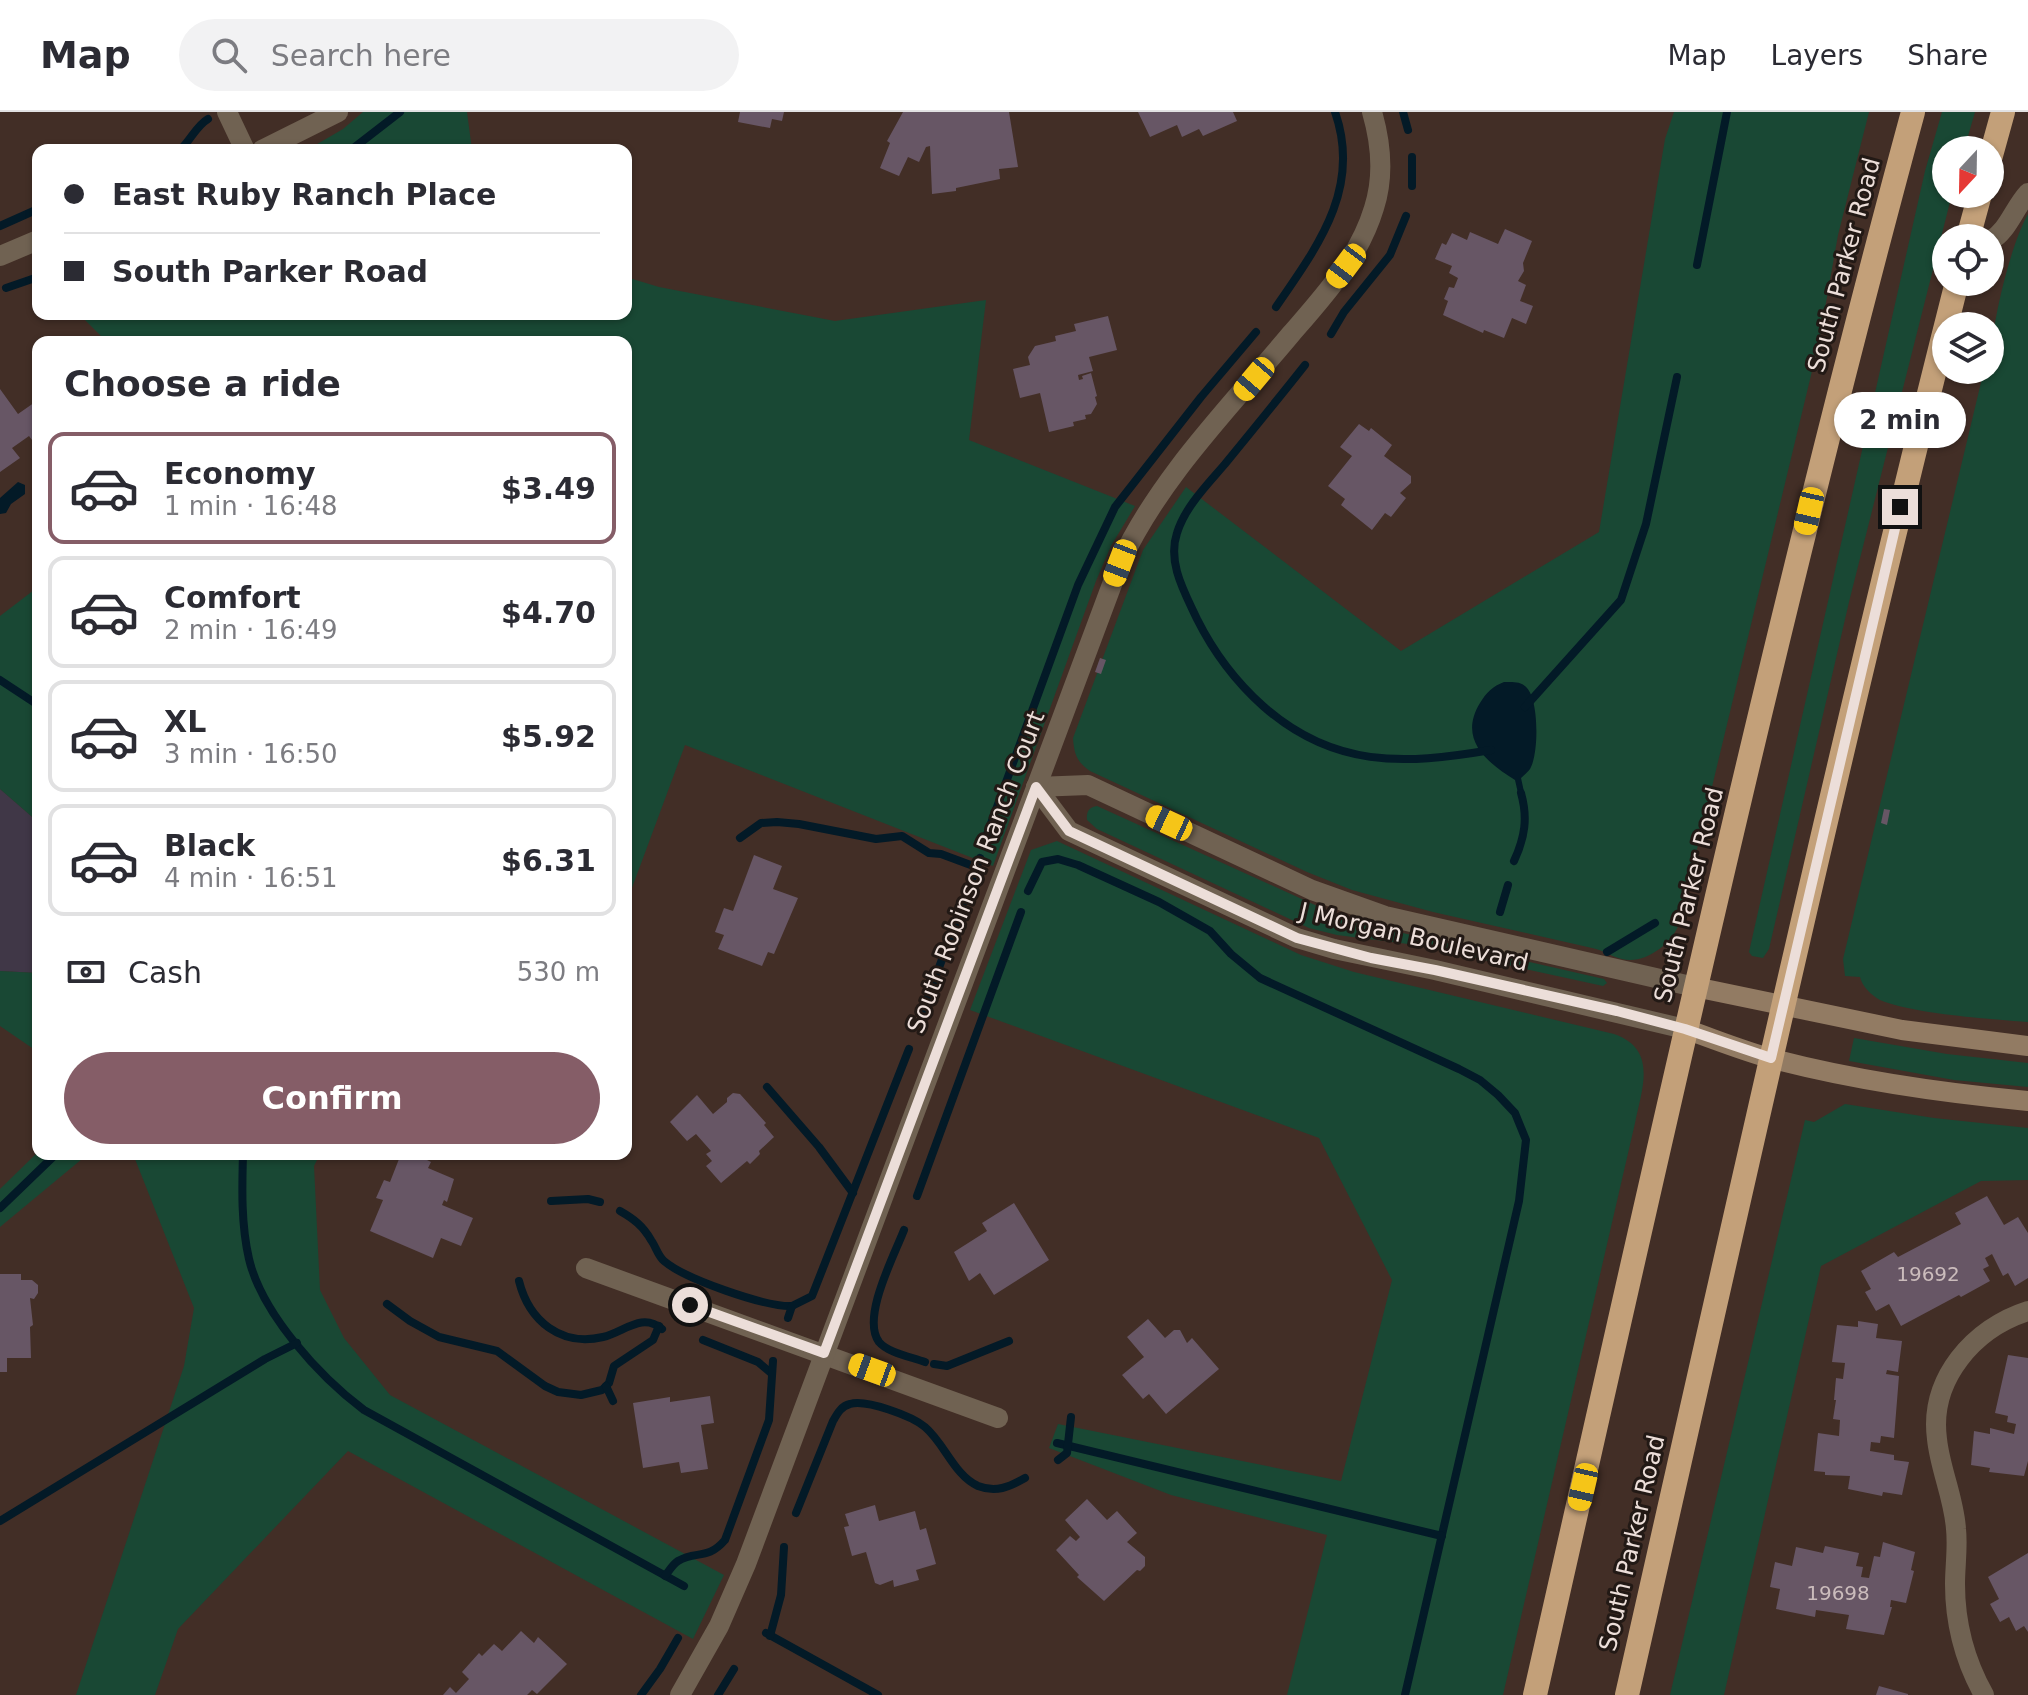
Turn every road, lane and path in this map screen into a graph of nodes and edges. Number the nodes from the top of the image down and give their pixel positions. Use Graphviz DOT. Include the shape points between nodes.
graph roads {
  1 [pos="227,112"];
  2 [pos="338,112"];
  3 [pos="1372,112"];
  4 [pos="1913,112"];
  5 [pos="2003,112"];
  6 [pos="1996,136"];
  7 [pos="242,144"];
  8 [pos="274,144"];
  9 [pos="2028,193"];
  10 [pos="2004,229"];
  11 [pos="32,243"];
  12 [pos="0,256"];
  13 [pos="1954,296"];
  14 [pos="1036,787"];
  15 [pos="1695,987"];
  16 [pos="1783,1005"];
  17 [pos="1685,1029"];
  18 [pos="2028,1046"];
  19 [pos="1771,1058"];
  20 [pos="2028,1101"];
  21 [pos="586,1268"];
  22 [pos="2028,1311"];
  23 [pos="824,1353"];
  24 [pos="998,1418"];
  25 [pos="680,1695"];
  26 [pos="1535,1695"];
  27 [pos="1627,1695"];
  28 [pos="1984,1695"];
  1 -- 7 [label="street"];
  2 -- 8 [label="street"];
  3 -- 14 [label="street, South Robinson Ranch Court" via="1380,147 1380,184 1357,249 1145,515 1120,563"];
  4 -- 15 [label="highway, South Parker Road" via="1809,511"];
  5 -- 6 [label="highway"];
  9 -- 10 [label="street"];
  11 -- 12 [label="street"];
  13 -- 16 [label="highway, South Parker Road"];
  14 -- 15 [label="street, J Morgan Boulevard" via="1088,785 1287,879 1385,916"];
  14 -- 17 [label="street, J Morgan Boulevard" via="1069,831 1297,938"];
  14 -- 23 [label="street, South Robinson Ranch Court"];
  15 -- 16 [label="street, J Morgan Boulevard"];
  15 -- 17 [label="highway, South Parker Road"];
  16 -- 18 [label="street, J Morgan Boulevard" via="1919,1033"];
  16 -- 19 [label="highway, South Parker Road"];
  17 -- 19 [label="street, J Morgan Boulevard"];
  17 -- 26 [label="highway, South Parker Road"];
  19 -- 20 [label="street, J Morgan Boulevard" via="1913,1088"];
  19 -- 27 [label="highway, South Parker Road"];
  21 -- 23 [label="street"];
  22 -- 28 [label="street" via="1998,1322 1967,1348 1945,1383 1936,1417 1956,1523 1955,1590 1962,1641"];
  23 -- 24 [label="street"];
  23 -- 25 [label="street, South Robinson Ranch Court" via="732,1599"];
}
